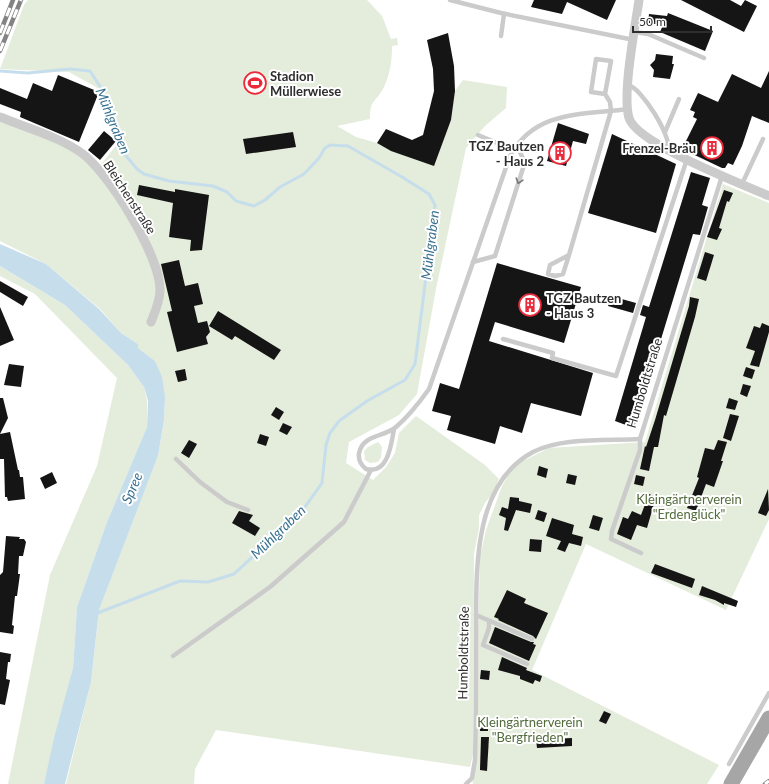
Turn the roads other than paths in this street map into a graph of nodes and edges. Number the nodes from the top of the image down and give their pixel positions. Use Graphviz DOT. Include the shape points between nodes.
graph roads {
  1 [pos="450,0"];
  2 [pos="639,0"];
  3 [pos="504,14"];
  4 [pos="501,36"];
  5 [pos="634,36"];
  6 [pos="704,58"];
  7 [pos="628,85"];
  8 [pos="606,94"];
  9 [pos="679,99"];
  10 [pos="628,109"];
  11 [pos="611,111"];
  12 [pos="0,117"];
  13 [pos="665,132"];
  14 [pos="478,135"];
  15 [pos="763,139"];
  16 [pos="515,147"];
  17 [pos="668,149"];
  18 [pos="687,159"];
  19 [pos="722,176"];
  20 [pos="742,184"];
  21 [pos="769,196"];
  22 [pos="569,255"];
  23 [pos="473,262"];
  24 [pos="151,322"];
  25 [pos="503,339"];
  26 [pos="394,429"];
  27 [pos="640,439"];
  28 [pos="176,459"];
  29 [pos="371,470"];
  30 [pos="248,510"];
  31 [pos="641,552"];
  32 [pos="476,615"];
  33 [pos="489,621"];
  34 [pos="532,639"];
  35 [pos="173,656"];
  36 [pos="527,664"];
  37 [pos="769,693"];
  38 [pos="769,718"];
  39 [pos="729,764"];
  40 [pos="466,784"];
  41 [pos="731,784"];
  1 -- 3 [label="lane"];
  2 -- 5 [label="street"];
  3 -- 4 [label="lane"];
  3 -- 5 [label="lane"];
  5 -- 6 [label="lane" via="648,34"];
  5 -- 7 [label="street"];
  7 -- 10 [label="street"];
  7 -- 13 [label="lane" via="640,93"];
  8 -- 8 [label="lane" via="611,61 596,58 591,92"];
  8 -- 11 [label="lane"];
  9 -- 13 [label="lane"];
  10 -- 11 [label="lane"];
  10 -- 17 [label="street" via="630,120 638,132"];
  11 -- 16 [label="lane" via="549,121 530,130"];
  11 -- 22 [label="lane"];
  12 -- 24 [label="street, Bleichenstraße" via="66,144 83,154 98,168 138,229 157,272 160,290"];
  13 -- 17 [label="lane" via="669,142"];
  14 -- 16 [label="lane"];
  15 -- 20 [label="lane"];
  16 -- 23 [label="lane"];
  16 -- 23 [label="lane, one-way" via="525,162 495,256"];
  17 -- 18 [label="street"];
  18 -- 19 [label="street"];
  18 -- 25 [label="lane" via="616,376 552,358 553,353"];
  19 -- 20 [label="street"];
  19 -- 27 [label="lane, Humboldtstraße"];
  20 -- 21 [label="street"];
  22 -- 22 [label="lane" via="563,274 548,274 550,265"];
  23 -- 26 [label="lane" via="429,389 418,405"];
  26 -- 29 [label="lane" via="385,461 381,467"];
  26 -- 29 [label="lane" via="369,439 359,451 359,462"];
  27 -- 31 [label="lane" via="640,450 611,539"];
  27 -- 32 [label="lane, Humboldtstraße" via="548,446 509,469 499,483 482,530 477,554"];
  28 -- 30 [label="lane" via="200,482 227,502"];
  29 -- 35 [label="lane" via="344,522 270,588"];
  32 -- 33 [label="lane"];
  32 -- 40 [label="lane, Humboldtstraße" via="475,760 472,778"];
  33 -- 34 [label="lane"];
  33 -- 36 [label="lane" via="482,645"];
  37 -- 39 [label="lane"];
  38 -- 41 [label="main road"];
}
